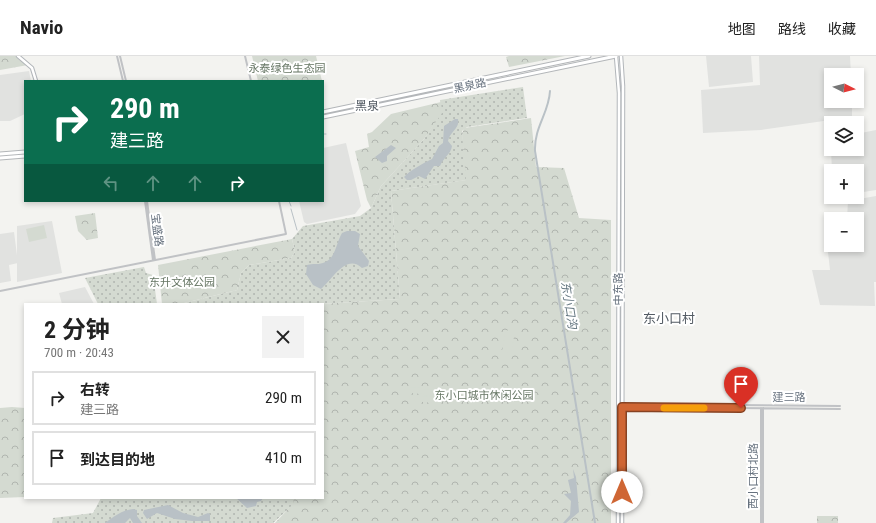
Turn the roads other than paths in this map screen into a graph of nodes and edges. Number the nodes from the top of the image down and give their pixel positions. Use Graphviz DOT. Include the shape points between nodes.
graph roads {
  1 [pos="18,56"];
  2 [pos="119,56"];
  3 [pos="245,56"];
  4 [pos="589,56"];
  5 [pos="616,56"];
  6 [pos="621,56"];
  7 [pos="36,80"];
  8 [pos="124,80"];
  9 [pos="251,80"];
  10 [pos="324,112"];
  11 [pos="324,117"];
  12 [pos="24,152"];
  13 [pos="0,154"];
  14 [pos="24,156"];
  15 [pos="0,158"];
  16 [pos="146,202"];
  17 [pos="279,202"];
  18 [pos="154,260"];
  19 [pos="0,291"];
  20 [pos="618,406"];
  21 [pos="622,406"];
  22 [pos="762,407"];
  23 [pos="840,407"];
  24 [pos="618,523"];
  25 [pos="622,523"];
  26 [pos="762,523"];
  1 -- 7 [label="main road" via="32,68"];
  2 -- 8 [label="street"];
  3 -- 9 [label="street"];
  4 -- 10 [label="main road, 黑泉路"];
  5 -- 11 [label="main road, 黑泉路"];
  5 -- 20 [label="main road, 中东路" via="619,93"];
  6 -- 21 [label="main road, 中东路"];
  12 -- 13 [label="main road"];
  14 -- 15 [label="main road"];
  16 -- 18 [label="street, 宝盛路"];
  17 -- 18 [label="street" via="286,234"];
  18 -- 19 [label="street"];
  20 -- 21 [label="street, 建三路"];
  20 -- 24 [label="main road, 中东路"];
  21 -- 22 [label="street, 建三路"];
  21 -- 25 [label="main road, 中东路"];
  22 -- 23 [label="street, 建三路"];
  22 -- 26 [label="street, 西小口村北路"];
}
